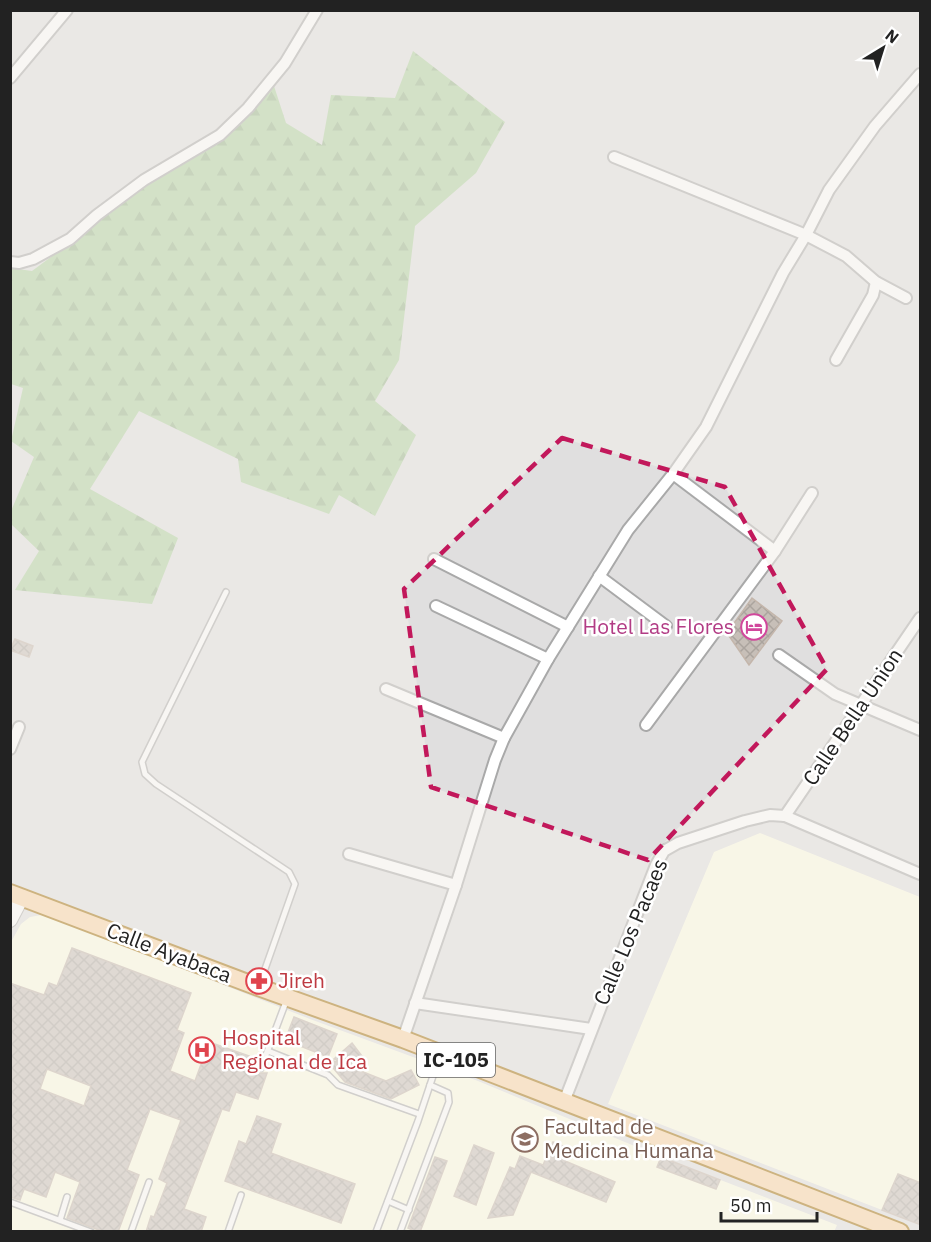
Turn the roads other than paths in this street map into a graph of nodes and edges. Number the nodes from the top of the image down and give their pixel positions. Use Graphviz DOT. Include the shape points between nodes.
graph roads {
  1 [pos="67,10"];
  2 [pos="317,10"];
  3 [pos="921,74"];
  4 [pos="10,78"];
  5 [pos="614,157"];
  6 [pos="806,235"];
  7 [pos="10,262"];
  8 [pos="876,282"];
  9 [pos="906,298"];
  10 [pos="836,360"];
  11 [pos="673,474"];
  12 [pos="812,493"];
  13 [pos="775,551"];
  14 [pos="435,559"];
  15 [pos="598,576"];
  16 [pos="226,592"];
  17 [pos="436,606"];
  18 [pos="921,618"];
  19 [pos="666,626"];
  20 [pos="568,627"];
  21 [pos="779,655"];
  22 [pos="548,659"];
  23 [pos="387,688"];
  24 [pos="861,706"];
  25 [pos="646,725"];
  26 [pos="19,727"];
  27 [pos="921,730"];
  28 [pos="504,738"];
  29 [pos="10,749"];
  30 [pos="785,816"];
  31 [pos="349,854"];
  32 [pos="921,874"];
  33 [pos="456,885"];
  34 [pos="16,895"];
  35 [pos="10,920"];
  36 [pos="258,987"];
  37 [pos="288,998"];
  38 [pos="415,1003"];
  39 [pos="591,1029"];
  40 [pos="403,1039"];
  41 [pos="268,1051"];
  42 [pos="441,1054"];
  43 [pos="261,1068"];
  44 [pos="430,1085"];
  45 [pos="564,1101"];
  46 [pos="419,1114"];
  47 [pos="149,1182"];
  48 [pos="241,1195"];
  49 [pos="67,1197"];
  50 [pos="388,1201"];
  51 [pos="10,1202"];
  52 [pos="409,1210"];
  53 [pos="60,1220"];
  54 [pos="890,1230"];
  55 [pos="91,1232"];
  56 [pos="131,1232"];
  57 [pos="228,1232"];
  58 [pos="376,1232"];
  59 [pos="400,1232"];
  1 -- 4 [label="street"];
  2 -- 7 [label="street" via="285,63 220,135 144,180 70,239 33,259"];
  3 -- 6 [label="street" via="855,153 829,190"];
  5 -- 6 [label="street"];
  6 -- 8 [label="street" via="846,256"];
  6 -- 11 [label="street" via="706,427"];
  8 -- 9 [label="street"];
  8 -- 10 [label="street" via="873,295"];
  11 -- 13 [label="street"];
  11 -- 15 [label="street" via="640,513"];
  12 -- 13 [label="street"];
  13 -- 25 [label="street"];
  14 -- 20 [label="street"];
  15 -- 19 [label="street"];
  15 -- 20 [label="street"];
  16 -- 36 [label="lane" via="142,762 145,774 156,784 293,877 295,884"];
  17 -- 22 [label="street"];
  18 -- 24 [label="street, Calle Bella Union"];
  20 -- 22 [label="street"];
  21 -- 24 [label="street" via="835,694"];
  22 -- 28 [label="street"];
  23 -- 28 [label="street"];
  24 -- 27 [label="street"];
  24 -- 30 [label="street, Calle Bella Union"];
  26 -- 29 [label="street"];
  28 -- 33 [label="street"];
  30 -- 32 [label="street, Calle Los Pacaes"];
  30 -- 39 [label="street, Calle Los Pacaes" via="745,820 664,851"];
  31 -- 33 [label="street"];
  33 -- 38 [label="street"];
  34 -- 35 [label="street"];
  34 -- 36 [label="main road, Calle Ayabaca / IC-105"];
  36 -- 37 [label="main road, Calle Ayabaca / IC-105"];
  37 -- 40 [label="main road, Calle Ayabaca / IC-105"];
  37 -- 41 [label="lane"];
  38 -- 39 [label="street"];
  38 -- 40 [label="street"];
  39 -- 45 [label="street, Calle Los Pacaes"];
  40 -- 42 [label="main road, Calle Ayabaca / IC-105"];
  41 -- 43 [label="lane"];
  41 -- 46 [label="lane" via="321,1071 338,1084"];
  42 -- 44 [label="lane"];
  42 -- 45 [label="main road, Calle Ayabaca / IC-105"];
  44 -- 46 [label="lane"];
  44 -- 52 [label="lane" via="448,1093 449,1102"];
  45 -- 54 [label="main road, Calle Ayabaca / IC-105"];
  46 -- 50 [label="lane"];
  47 -- 56 [label="lane"];
  48 -- 57 [label="lane"];
  49 -- 53 [label="lane"];
  50 -- 52 [label="lane"];
  50 -- 58 [label="lane"];
  51 -- 53 [label="lane"];
  52 -- 59 [label="lane"];
  53 -- 55 [label="lane"];
}
